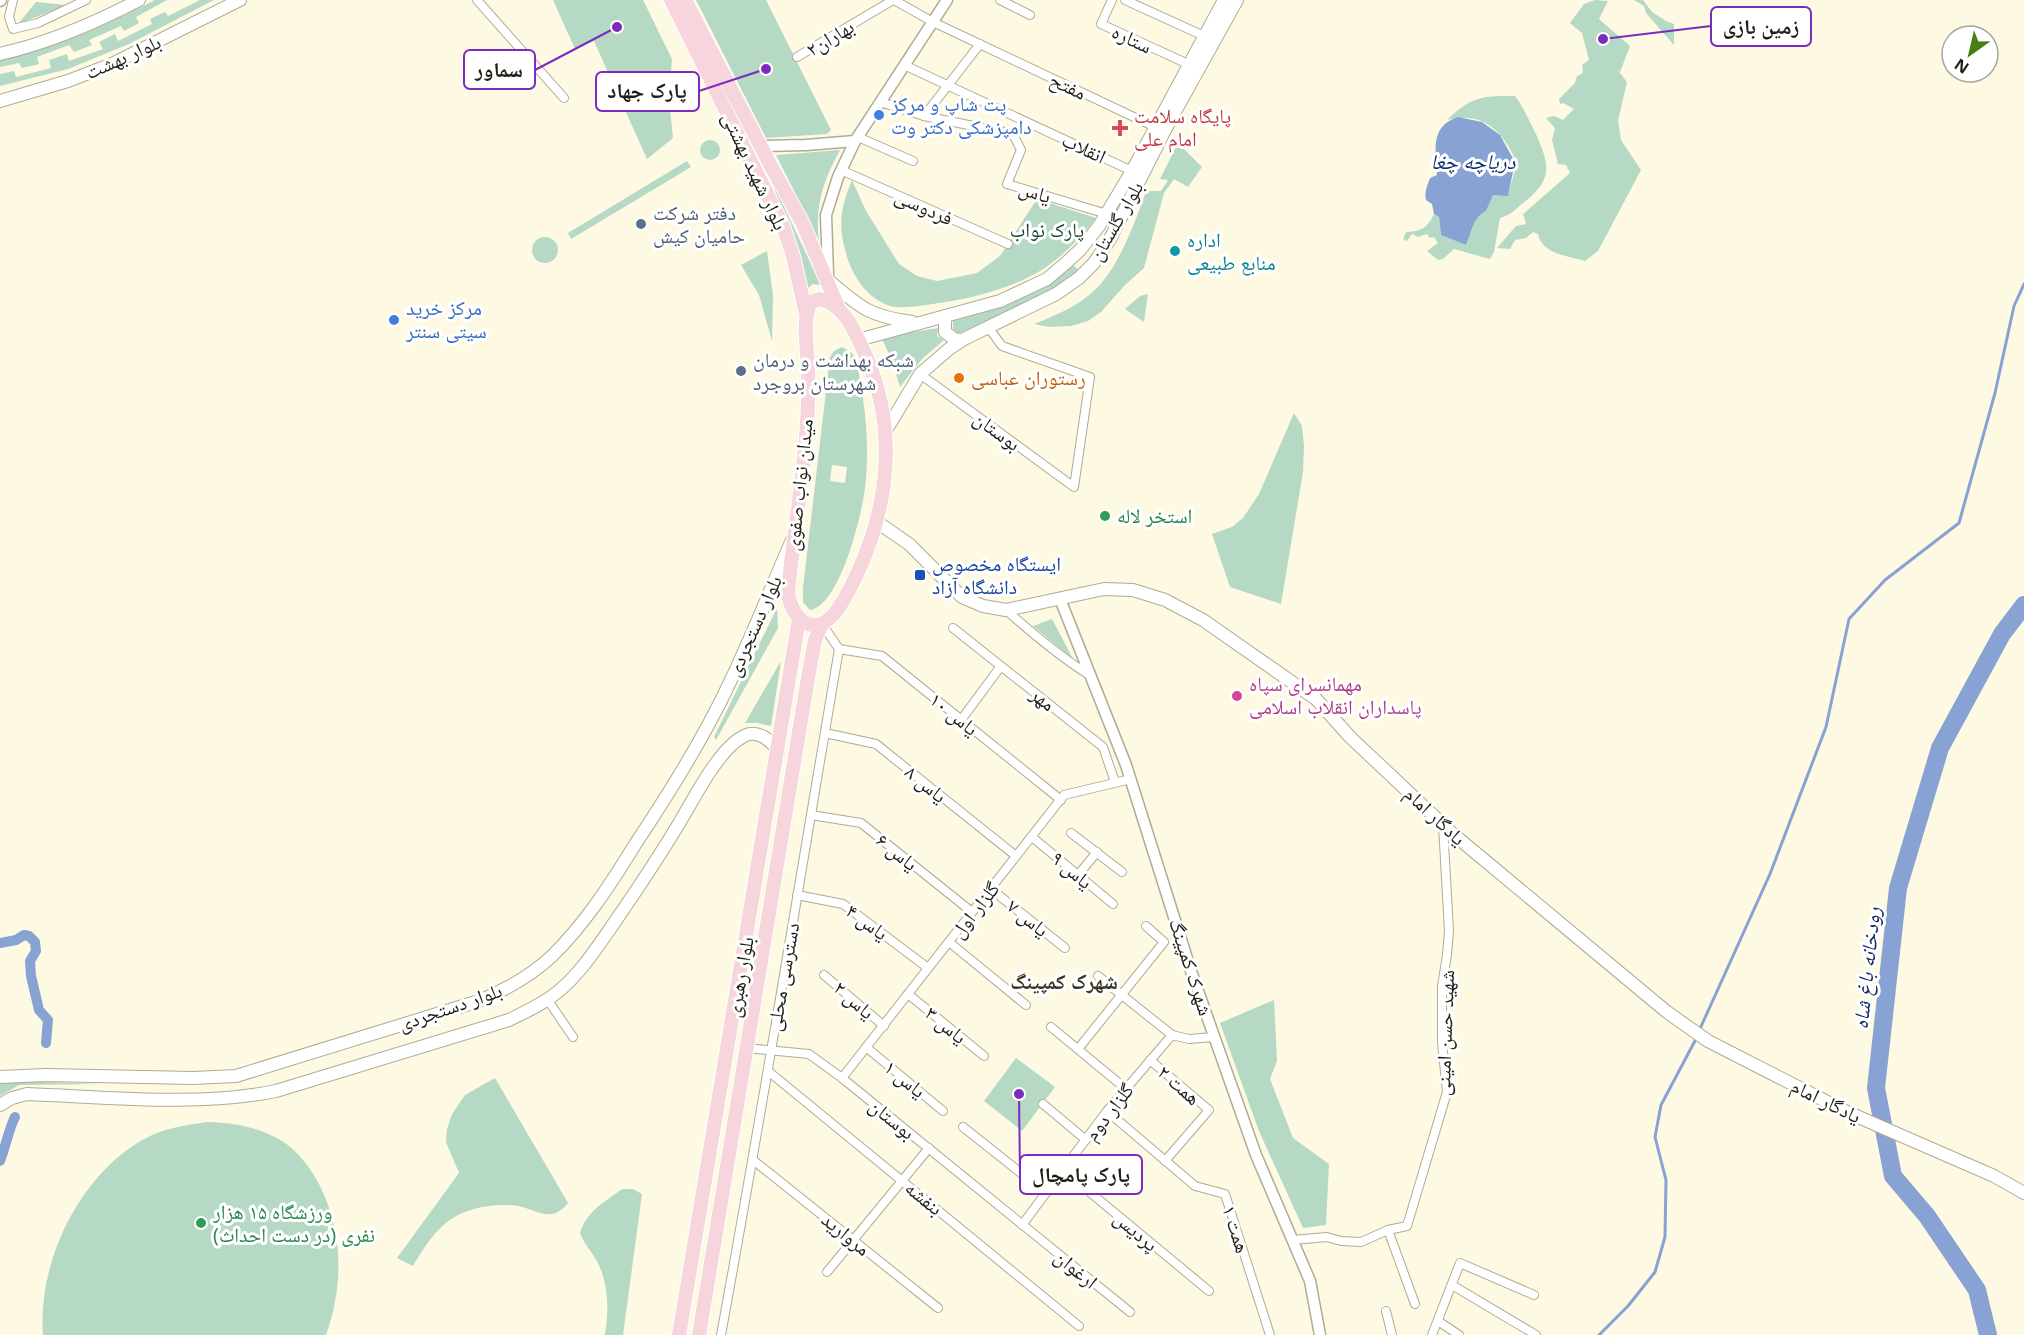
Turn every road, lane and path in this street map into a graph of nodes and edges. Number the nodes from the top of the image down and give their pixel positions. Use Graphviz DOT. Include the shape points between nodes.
graph roads {
  1 [pos="13,0"];
  2 [pos="86,0"];
  3 [pos="139,0"];
  4 [pos="240,0"];
  5 [pos="477,0"];
  6 [pos="671,0"];
  7 [pos="685,0"];
  8 [pos="894,0"];
  9 [pos="947,0"];
  10 [pos="1000,0"];
  11 [pos="1112,0"];
  12 [pos="1125,0"];
  13 [pos="1224,0"];
  14 [pos="1237,0"];
  15 [pos="1030,15"];
  16 [pos="933,22"];
  17 [pos="1204,36"];
  18 [pos="980,44"];
  19 [pos="0,54"];
  20 [pos="797,57"];
  21 [pos="1188,64"];
  22 [pos="904,65"];
  23 [pos="948,85"];
  24 [pos="564,98"];
  25 [pos="0,101"];
  26 [pos="880,102"];
  27 [pos="924,116"];
  28 [pos="1155,127"];
  29 [pos="856,139"];
  30 [pos="760,146"];
  31 [pos="913,161"];
  32 [pos="841,170"];
  33 [pos="1132,171"];
  34 [pos="1107,214"];
  35 [pos="1008,244"];
  36 [pos="1067,262"];
  37 [pos="1082,276"];
  38 [pos="828,280"];
  39 [pos="838,308"];
  40 [pos="806,316"];
  41 [pos="945,316"];
  42 [pos="919,323"];
  43 [pos="988,327"];
  44 [pos="858,340"];
  45 [pos="961,340"];
  46 [pos="920,374"];
  47 [pos="885,432"];
  48 [pos="877,522"];
  49 [pos="795,534"];
  50 [pos="1060,599"];
  51 [pos="1006,610"];
  52 [pos="799,619"];
  53 [pos="822,624"];
  54 [pos="953,628"];
  55 [pos="839,649"];
  56 [pos="1001,666"];
  57 [pos="1091,676"];
  58 [pos="962,720"];
  59 [pos="825,733"];
  60 [pos="778,751"];
  61 [pos="1131,778"];
  62 [pos="1116,782"];
  63 [pos="1061,800"];
  64 [pos="811,815"];
  65 [pos="1443,825"];
  66 [pos="1071,833"];
  67 [pos="1032,837"];
  68 [pos="1097,852"];
  69 [pos="1017,856"];
  70 [pos="1122,872"];
  71 [pos="1078,875"];
  72 [pos="991,889"];
  73 [pos="797,895"];
  74 [pos="1113,904"];
  75 [pos="972,912"];
  76 [pos="1146,927"];
  77 [pos="949,942"];
  78 [pos="1065,948"];
  79 [pos="928,968"];
  80 [pos="824,975"];
  81 [pos="1098,976"];
  82 [pos="908,994"];
  83 [pos="1123,995"];
  84 [pos="547,999"];
  85 [pos="1026,1005"];
  86 [pos="884,1026"];
  87 [pos="1051,1027"];
  88 [pos="1172,1035"];
  89 [pos="573,1037"];
  90 [pos="1214,1037"];
  91 [pos="866,1047"];
  92 [pos="747,1048"];
  93 [pos="1078,1049"];
  94 [pos="770,1051"];
  95 [pos="984,1056"];
  96 [pos="1150,1060"];
  97 [pos="768,1071"];
  98 [pos="0,1077"];
  99 [pos="842,1078"];
  100 [pos="1126,1089"];
  101 [pos="1043,1104"];
  102 [pos="0,1105"];
  103 [pos="944,1111"];
  104 [pos="1107,1111"];
  105 [pos="963,1127"];
  106 [pos="1086,1140"];
  107 [pos="928,1148"];
  108 [pos="753,1160"];
  109 [pos="1165,1161"];
  110 [pos="1064,1170"];
  111 [pos="902,1180"];
  112 [pos="1046,1193"];
  113 [pos="2024,1193"];
  114 [pos="1023,1225"];
  115 [pos="1388,1230"];
  116 [pos="853,1240"];
  117 [pos="1292,1240"];
  118 [pos="827,1272"];
  119 [pos="1452,1285"];
  120 [pos="1209,1291"];
  121 [pos="1534,1295"];
  122 [pos="1414,1304"];
  123 [pos="938,1308"];
  124 [pos="1386,1311"];
  125 [pos="1130,1312"];
  126 [pos="1438,1321"];
  127 [pos="1079,1326"];
  128 [pos="679,1335"];
  129 [pos="699,1335"];
  130 [pos="721,1335"];
  131 [pos="1270,1335"];
  132 [pos="1320,1335"];
  133 [pos="1392,1335"];
  134 [pos="1432,1335"];
  135 [pos="1459,1335"];
  136 [pos="1536,1335"];
  1 -- 2 [label="street" via="9,16 13,28 38,24"];
  3 -- 19 [label="main road" via="100,21"];
  4 -- 25 [label="main road, بلوار بهشت" via="112,64"];
  5 -- 24 [label="street"];
  6 -- 40 [label="main road, بلوار شهید بهشتی" via="783,226"];
  7 -- 30 [label="main road, بلوار شهید بهشتی"];
  8 -- 16 [label="street, مفتح"];
  8 -- 20 [label="street, بهاران۲"];
  9 -- 16 [label="street"];
  10 -- 15 [label="street"];
  11 -- 21 [label="street, ستاره" via="1101,24"];
  12 -- 17 [label="street"];
  13 -- 17 [label="main road, بلوار گلستان"];
  14 -- 37 [label="main road, بلوار گلستان" via="1110,239"];
  16 -- 18 [label="street, مفتح"];
  16 -- 22 [label="street"];
  17 -- 21 [label="main road, بلوار گلستان"];
  18 -- 23 [label="street"];
  18 -- 28 [label="street, مفتح"];
  21 -- 28 [label="main road, بلوار گلستان"];
  22 -- 23 [label="street, انقلاب"];
  22 -- 26 [label="street"];
  23 -- 27 [label="street"];
  23 -- 33 [label="street, انقلاب"];
  26 -- 27 [label="street, یاس"];
  26 -- 29 [label="street"];
  27 -- 34 [label="street, یاس" via="1013,134 1021,150 1007,184"];
  28 -- 33 [label="main road, بلوار گلستان"];
  29 -- 30 [label="street" via="806,146"];
  29 -- 31 [label="street"];
  29 -- 32 [label="street"];
  30 -- 38 [label="main road, بلوار شهید بهشتی" via="802,222"];
  32 -- 35 [label="street, فردوسی"];
  32 -- 38 [label="street" via="826,215"];
  33 -- 34 [label="main road, بلوار گلستان"];
  34 -- 36 [label="main road, بلوار گلستان"];
  36 -- 37 [label="main road" via="1080,263"];
  36 -- 41 [label="main road, بلوار گلستان" via="1047,279 1021,292"];
  37 -- 43 [label="main road, بلوار گلستان" via="1056,294"];
  38 -- 39 [label="main road, بلوار شهید بهشتی"];
  38 -- 42 [label="main road" via="869,312"];
  39 -- 40 [label="main road" via="820,298 811,302"];
  39 -- 44 [label="main road"];
  40 -- 49 [label="main road, میدان نواب صفوی" via="806,441"];
  41 -- 42 [label="main road, بلوار گلستان"];
  41 -- 45 [label="main road" via="945,332"];
  42 -- 44 [label="main road, بلوار گلستان"];
  43 -- 45 [label="main road, بلوار گلستان"];
  43 -- 46 [label="street, بوستان" via="1002,346 1090,377 1074,487"];
  44 -- 47 [label="main road" via="872,369"];
  45 -- 46 [label="main road, بلوار گلستان"];
  46 -- 47 [label="main road, بلوار گلستان"];
  47 -- 48 [label="main road" via="884,489"];
  48 -- 51 [label="main road, یادگار امام" via="909,544 962,597"];
  48 -- 53 [label="main road" via="844,600"];
  49 -- 52 [label="main road, میدان نواب صفوی" via="788,592"];
  49 -- 98 [label="main road, بلوار دستجردی" via="729,683 657,811 570,937 551,958 525,977 479,1001 236,1076"];
  50 -- 51 [label="main road, یادگار امام"];
  50 -- 57 [label="street, شهرک کمپینگ"];
  50 -- 65 [label="main road, یادگار امام" via="1104,589 1133,591 1166,600 1203,620 1316,699 1350,737"];
  51 -- 57 [label="street"];
  52 -- 53 [label="main road" via="811,625"];
  52 -- 60 [label="main road, بلوار رهبری"];
  53 -- 55 [label="street"];
  53 -- 92 [label="main road, بلوار رهبری" via="808,678"];
  54 -- 56 [label="street, مهر"];
  55 -- 58 [label="street, یاس ۱۰" via="882,656"];
  55 -- 59 [label="street, دسترسی محلی"];
  56 -- 58 [label="street"];
  56 -- 62 [label="street, مهر" via="1103,747"];
  57 -- 61 [label="street, شهرک کمپینگ"];
  58 -- 63 [label="street, یاس ۱۰"];
  59 -- 64 [label="street, دسترسی محلی"];
  59 -- 69 [label="street, یاس ۸" via="876,744"];
  60 -- 84 [label="main road, بلوار دستجردی" via="772,741 755,734 744,735 732,746 713,767 652,869 584,966"];
  60 -- 128 [label="main road, بلوار رهبری"];
  61 -- 62 [label="street, گلزار اول"];
  61 -- 90 [label="street, شهرک کمپینگ"];
  62 -- 63 [label="street, گلزار اول" via="1064,795"];
  63 -- 67 [label="street, گلزار اول"];
  64 -- 73 [label="street, دسترسی محلی"];
  64 -- 75 [label="street, یاس ۶" via="861,823"];
  65 -- 113 [label="main road, یادگار امام" via="1703,1038 1847,1112"];
  65 -- 115 [label="street, شهید حسن امینی" via="1449,931 1442,998 1447,1092 1407,1226"];
  66 -- 68 [label="street"];
  67 -- 69 [label="street, گلزار اول"];
  67 -- 71 [label="street, یاس ۹"];
  68 -- 70 [label="street"];
  68 -- 71 [label="street"];
  69 -- 72 [label="street, گلزار اول"];
  71 -- 74 [label="street, یاس ۹"];
  72 -- 75 [label="street, گلزار اول"];
  72 -- 78 [label="street, یاس ۷"];
  73 -- 79 [label="street, یاس ۴" via="843,903"];
  73 -- 94 [label="street, دسترسی محلی"];
  75 -- 77 [label="street, گلزار اول"];
  76 -- 83 [label="street" via="1164,942"];
  77 -- 79 [label="street, گلزار اول"];
  77 -- 85 [label="street"];
  79 -- 82 [label="street, گلزار اول"];
  80 -- 86 [label="street, یاس ۲"];
  81 -- 83 [label="street"];
  82 -- 86 [label="street, گلزار اول"];
  82 -- 95 [label="street, یاس ۳"];
  83 -- 88 [label="street"];
  83 -- 93 [label="street"];
  84 -- 89 [label="street"];
  84 -- 102 [label="main road, بلوار دستجردی" via="509,1020 477,1031 276,1091 245,1097 170,1099 27,1094"];
  86 -- 91 [label="street, گلزار اول"];
  87 -- 93 [label="street"];
  88 -- 90 [label="street" via="1189,1039"];
  88 -- 96 [label="street, گلزار دوم"];
  90 -- 117 [label="street, شهرک کمپینگ" via="1256,1155"];
  91 -- 99 [label="street, گلزار اول"];
  91 -- 103 [label="street, یاس ۱"];
  92 -- 94 [label="street, بوستان"];
  92 -- 129 [label="main road, بلوار رهبری"];
  93 -- 100 [label="street"];
  94 -- 97 [label="street, دسترسی محلی"];
  94 -- 99 [label="street, بوستان" via="809,1054"];
  96 -- 100 [label="street, گلزار دوم"];
  96 -- 109 [label="street, همت ۲" via="1209,1110"];
  97 -- 108 [label="street, دسترسی محلی"];
  97 -- 111 [label="street, بنفشه"];
  99 -- 107 [label="street, بوستان"];
  100 -- 104 [label="street, گلزار دوم"];
  101 -- 106 [label="street"];
  104 -- 106 [label="street, گلزار دوم"];
  104 -- 109 [label="street, همت ۱"];
  105 -- 112 [label="street"];
  106 -- 110 [label="street, گلزار دوم"];
  107 -- 111 [label="street"];
  107 -- 114 [label="street, بوستان"];
  108 -- 116 [label="street, مروارید"];
  108 -- 130 [label="street, دسترسی محلی"];
  109 -- 131 [label="street, همت ۱" via="1196,1186 1225,1194"];
  110 -- 112 [label="street, گلزار دوم"];
  110 -- 120 [label="street, پردیس"];
  111 -- 116 [label="street"];
  111 -- 127 [label="street, بنفشه"];
  112 -- 114 [label="street, گلزار دوم"];
  114 -- 125 [label="street, ارغوان"];
  115 -- 117 [label="street, شهید حسن امینی" via="1361,1242 1327,1238"];
  115 -- 122 [label="street"];
  116 -- 118 [label="street"];
  116 -- 123 [label="street, مروارید"];
  117 -- 132 [label="street, شهرک کمپینگ" via="1310,1281"];
  119 -- 121 [label="street" via="1460,1263"];
  119 -- 126 [label="street"];
  119 -- 136 [label="street"];
  124 -- 133 [label="street"];
  126 -- 134 [label="street"];
  126 -- 135 [label="street"];
}
